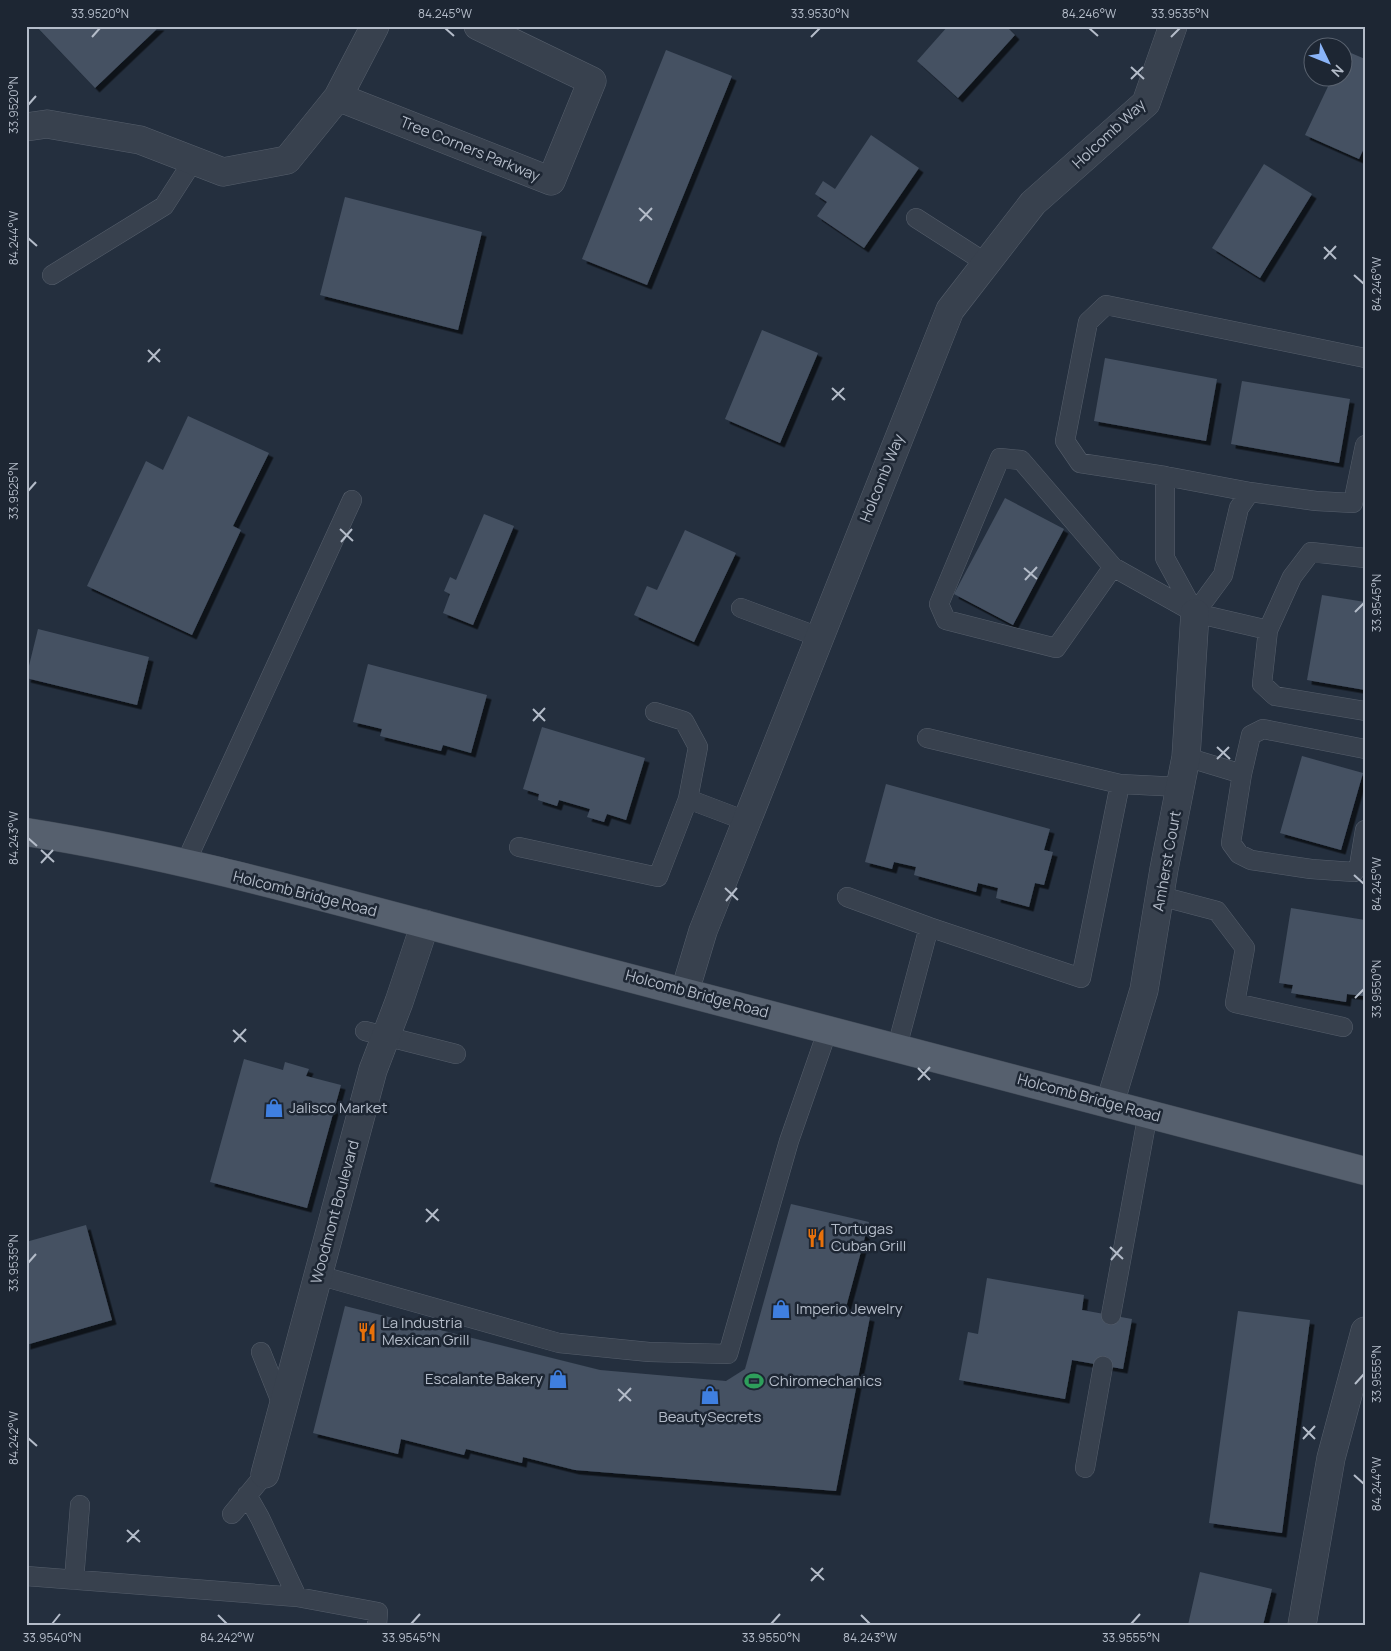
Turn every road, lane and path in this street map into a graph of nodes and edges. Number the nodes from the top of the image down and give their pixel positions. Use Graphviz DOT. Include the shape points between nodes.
graph roads {
  1 [pos="374,26"];
  2 [pos="478,26"];
  3 [pos="1173,26"];
  4 [pos="338,97"];
  5 [pos="26,127"];
  6 [pos="193,161"];
  7 [pos="916,218"];
  8 [pos="986,263"];
  9 [pos="52,275"];
  10 [pos="1365,358"];
  11 [pos="1365,445"];
  12 [pos="1165,476"];
  13 [pos="1250,492"];
  14 [pos="352,500"];
  15 [pos="1365,558"];
  16 [pos="1113,566"];
  17 [pos="741,608"];
  18 [pos="1195,613"];
  19 [pos="1268,630"];
  20 [pos="819,637"];
  21 [pos="1365,711"];
  22 [pos="655,712"];
  23 [pos="927,738"];
  24 [pos="1365,749"];
  25 [pos="1186,757"];
  26 [pos="1242,774"];
  27 [pos="1120,784"];
  28 [pos="1180,787"];
  29 [pos="688,799"];
  30 [pos="746,821"];
  31 [pos="1365,830"];
  32 [pos="26,832"];
  33 [pos="519,847"];
  34 [pos="185,864"];
  35 [pos="1160,896"];
  36 [pos="847,897"];
  37 [pos="425,924"];
  38 [pos="929,927"];
  39 [pos="685,991"];
  40 [pos="1343,1027"];
  41 [pos="828,1029"];
  42 [pos="375,1034"];
  43 [pos="897,1047"];
  44 [pos="456,1054"];
  45 [pos="1110,1103"];
  46 [pos="1148,1113"];
  47 [pos="1365,1171"];
  48 [pos="318,1275"];
  49 [pos="1111,1316"];
  50 [pos="1365,1331"];
  51 [pos="261,1352"];
  52 [pos="1102,1366"];
  53 [pos="283,1407"];
  54 [pos="1085,1468"];
  55 [pos="265,1474"];
  56 [pos="247,1496"];
  57 [pos="80,1505"];
  58 [pos="232,1514"];
  59 [pos="26,1576"];
  60 [pos="74,1580"];
  61 [pos="297,1597"];
  62 [pos="378,1625"];
  63 [pos="1302,1625"];
  1 -- 4 [label="street"];
  2 -- 4 [label="street, Tree Corners Parkway" via="592,81 551,181"];
  3 -- 8 [label="street, Holcomb Way" via="1146,103 1033,203"];
  4 -- 6 [label="street" via="287,160 223,172"];
  5 -- 6 [label="street" via="47,124 140,140"];
  6 -- 9 [label="lane" via="164,206"];
  7 -- 8 [label="lane"];
  8 -- 20 [label="street, Holcomb Way" via="950,310"];
  10 -- 12 [label="lane" via="1106,305 1088,322 1065,441 1080,463"];
  11 -- 13 [label="lane" via="1353,503"];
  12 -- 13 [label="lane"];
  12 -- 18 [label="lane" via="1165,558"];
  13 -- 18 [label="lane" via="1240,508 1223,575"];
  14 -- 34 [label="lane"];
  15 -- 19 [label="lane" via="1311,552 1292,577"];
  16 -- 16 [label="lane" via="1021,460 1000,458 939,604 946,620 1056,648"];
  16 -- 18 [label="lane"];
  17 -- 20 [label="lane"];
  18 -- 19 [label="lane"];
  18 -- 25 [label="street, Amherst Court"];
  19 -- 21 [label="lane" via="1262,684 1275,696"];
  20 -- 30 [label="street, Holcomb Way"];
  22 -- 29 [label="lane" via="684,720 698,747"];
  23 -- 27 [label="lane"];
  24 -- 26 [label="lane" via="1263,729 1250,735"];
  25 -- 26 [label="lane"];
  25 -- 28 [label="street, Amherst Court"];
  26 -- 31 [label="lane" via="1230,843 1239,854 1251,860 1354,872 1360,866"];
  27 -- 28 [label="lane"];
  27 -- 38 [label="lane" via="1081,978"];
  28 -- 35 [label="street, Amherst Court"];
  29 -- 30 [label="lane"];
  29 -- 33 [label="lane" via="658,877"];
  30 -- 39 [label="street, Holcomb Way" via="703,931"];
  32 -- 34 [label="main road, Holcomb Bridge Road" via="95,843"];
  34 -- 37 [label="main road, Holcomb Bridge Road"];
  35 -- 40 [label="lane" via="1217,911 1245,948 1235,1003"];
  35 -- 45 [label="street, Amherst Court" via="1144,990"];
  36 -- 38 [label="lane"];
  37 -- 39 [label="main road, Holcomb Bridge Road"];
  37 -- 42 [label="street, Woodmont Boulevard"];
  38 -- 43 [label="lane"];
  39 -- 41 [label="main road, Holcomb Bridge Road"];
  41 -- 43 [label="main road, Holcomb Bridge Road"];
  41 -- 48 [label="lane" via="790,1141 728,1354 649,1352 559,1343"];
  42 -- 44 [label="lane"];
  42 -- 48 [label="street, Woodmont Boulevard" via="373,1070"];
  43 -- 45 [label="main road, Holcomb Bridge Road"];
  45 -- 46 [label="main road, Holcomb Bridge Road"];
  46 -- 47 [label="main road, Holcomb Bridge Road"];
  46 -- 49 [label="lane"];
  48 -- 53 [label="street, Woodmont Boulevard"];
  50 -- 63 [label="street" via="1331,1458"];
  51 -- 53 [label="lane"];
  52 -- 54 [label="lane"];
  53 -- 55 [label="street, Woodmont Boulevard"];
  55 -- 56 [label="lane"];
  56 -- 58 [label="lane"];
  56 -- 61 [label="lane"];
  57 -- 60 [label="lane"];
  59 -- 60 [label="lane"];
  60 -- 61 [label="lane"];
  61 -- 62 [label="lane" via="378,1612"];
}
